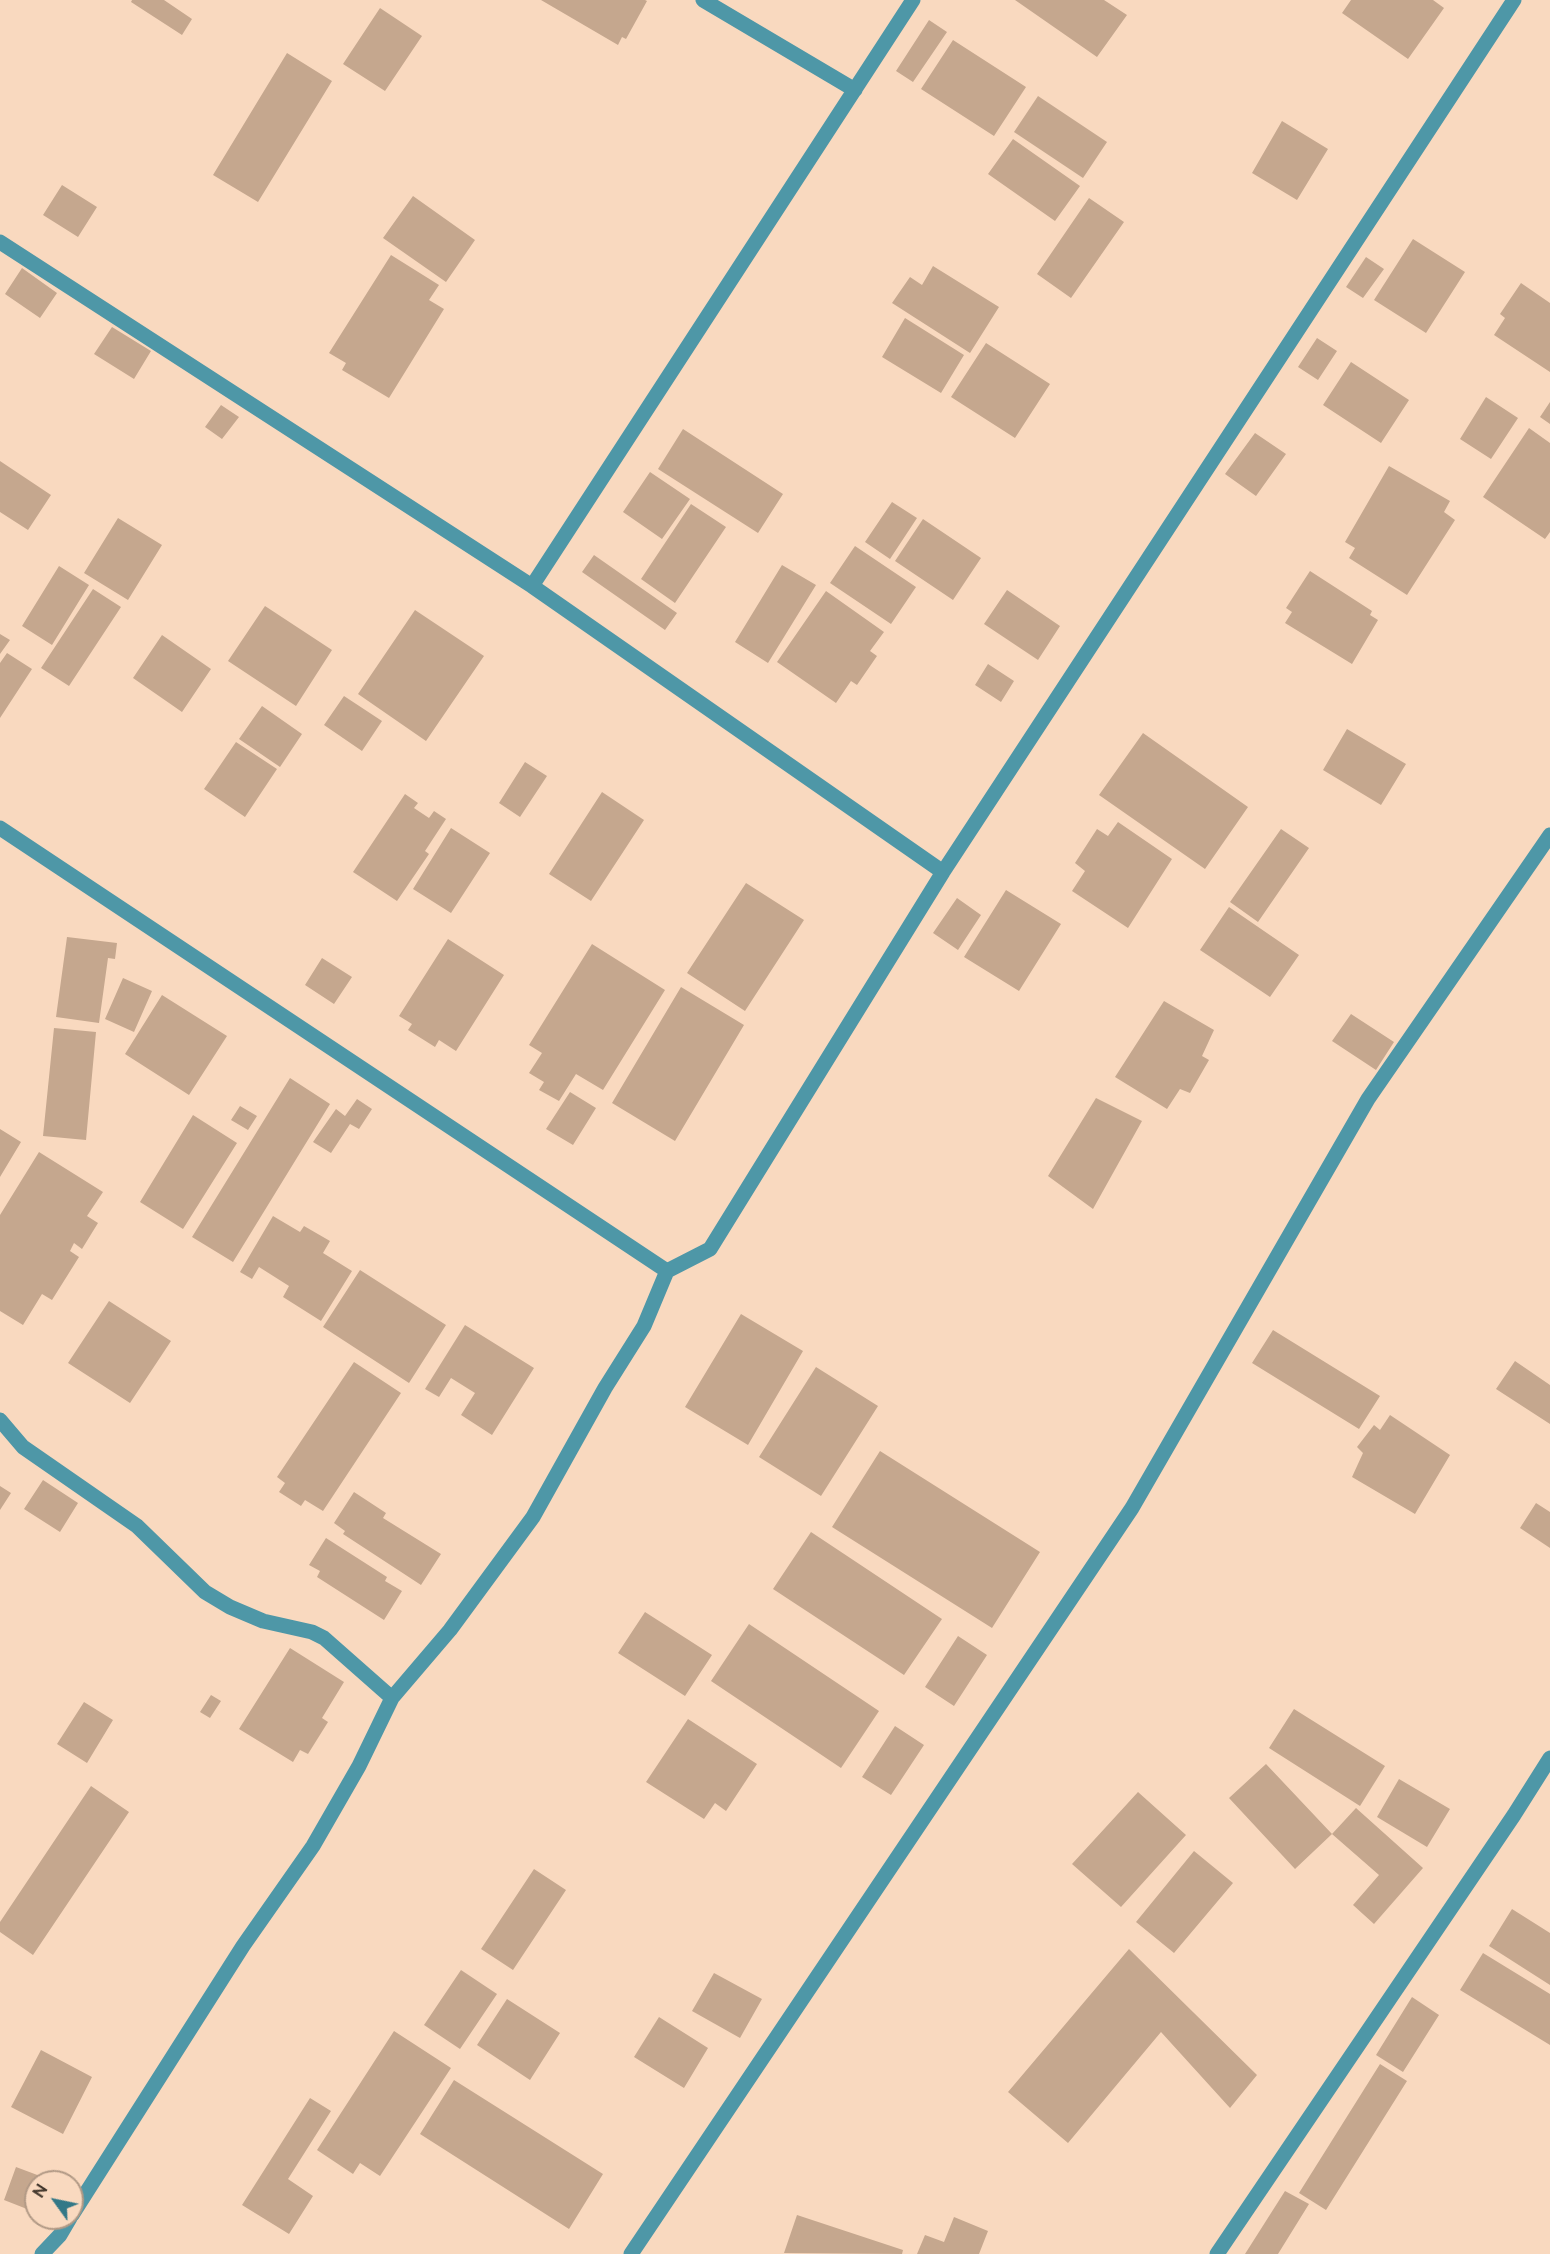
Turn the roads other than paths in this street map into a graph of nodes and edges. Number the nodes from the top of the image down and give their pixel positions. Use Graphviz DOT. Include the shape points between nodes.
graph roads {
  1 [pos="703,0"];
  2 [pos="913,0"];
  3 [pos="1514,0"];
  4 [pos="855,90"];
  5 [pos="0,242"];
  6 [pos="531,586"];
  7 [pos="0,828"];
  8 [pos="1550,835"];
  9 [pos="943,872"];
  10 [pos="667,1271"];
  11 [pos="0,1420"];
  12 [pos="392,1698"];
  13 [pos="1550,1758"];
  14 [pos="84,2197"];
  15 [pos="63,2230"];
  16 [pos="42,2254"];
  17 [pos="631,2254"];
  18 [pos="1217,2254"];
  1 -- 4 [label="street"];
  2 -- 4 [label="street"];
  3 -- 9 [label="street"];
  4 -- 6 [label="street"];
  5 -- 6 [label="street"];
  6 -- 9 [label="street"];
  7 -- 10 [label="street"];
  8 -- 17 [label="street" via="1368,1099 1132,1508"];
  9 -- 10 [label="street" via="710,1249"];
  10 -- 12 [label="street" via="644,1326 533,1517 450,1630"];
  11 -- 12 [label="street" via="23,1448 137,1526 205,1592 263,1621 324,1638"];
  12 -- 14 [label="street" via="313,1846 243,1946"];
  13 -- 18 [label="street"];
  15 -- 16 [label="street"];
}
